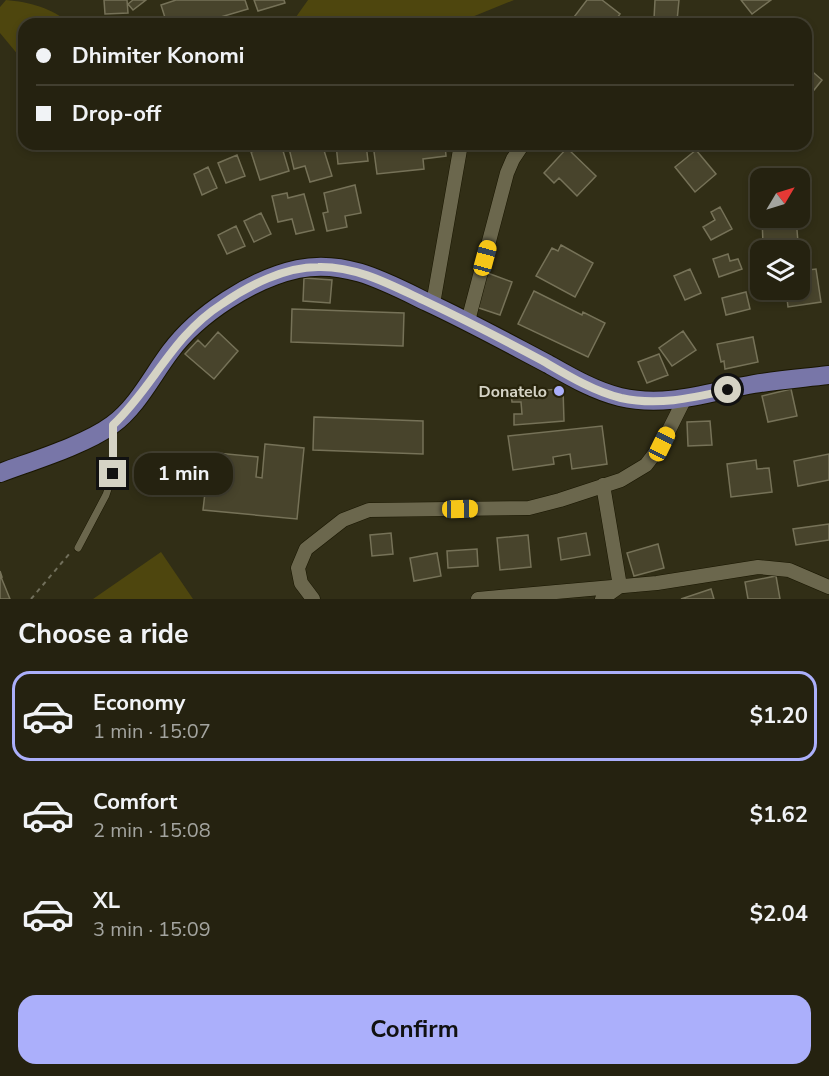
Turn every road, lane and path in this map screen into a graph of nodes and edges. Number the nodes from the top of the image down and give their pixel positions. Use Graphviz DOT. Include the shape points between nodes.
graph roads {
  1 [pos="460,150"];
  2 [pos="519,150"];
  3 [pos="433,304"];
  4 [pos="468,321"];
  5 [pos="829,375"];
  6 [pos="684,400"];
  7 [pos="113,425"];
  8 [pos="0,473"];
  9 [pos="603,485"];
  10 [pos="84,538"];
  11 [pos="78,548"];
  12 [pos="620,586"];
  13 [pos="829,587"];
  14 [pos="31,599"];
  15 [pos="313,599"];
  16 [pos="478,599"];
  17 [pos="602,599"];
  1 -- 3 [label="street"];
  2 -- 4 [label="street" via="507,173"];
  3 -- 4 [label="main road"];
  3 -- 7 [label="main road" via="347,269 298,269 268,279 222,303 188,331"];
  4 -- 6 [label="main road" via="603,392 649,402"];
  5 -- 6 [label="main road" via="754,384"];
  6 -- 9 [label="street" via="662,444 646,465 621,480"];
  7 -- 8 [label="main road"];
  7 -- 10 [label="lane" via="113,474"];
  9 -- 12 [label="street"];
  9 -- 15 [label="street" via="529,508 369,510 343,520 306,549 298,567 301,583"];
  10 -- 11 [label="lane"];
  10 -- 14 [label="path"];
  12 -- 13 [label="street" via="758,567 789,570"];
  12 -- 16 [label="street"];
  12 -- 17 [label="street"];
}
